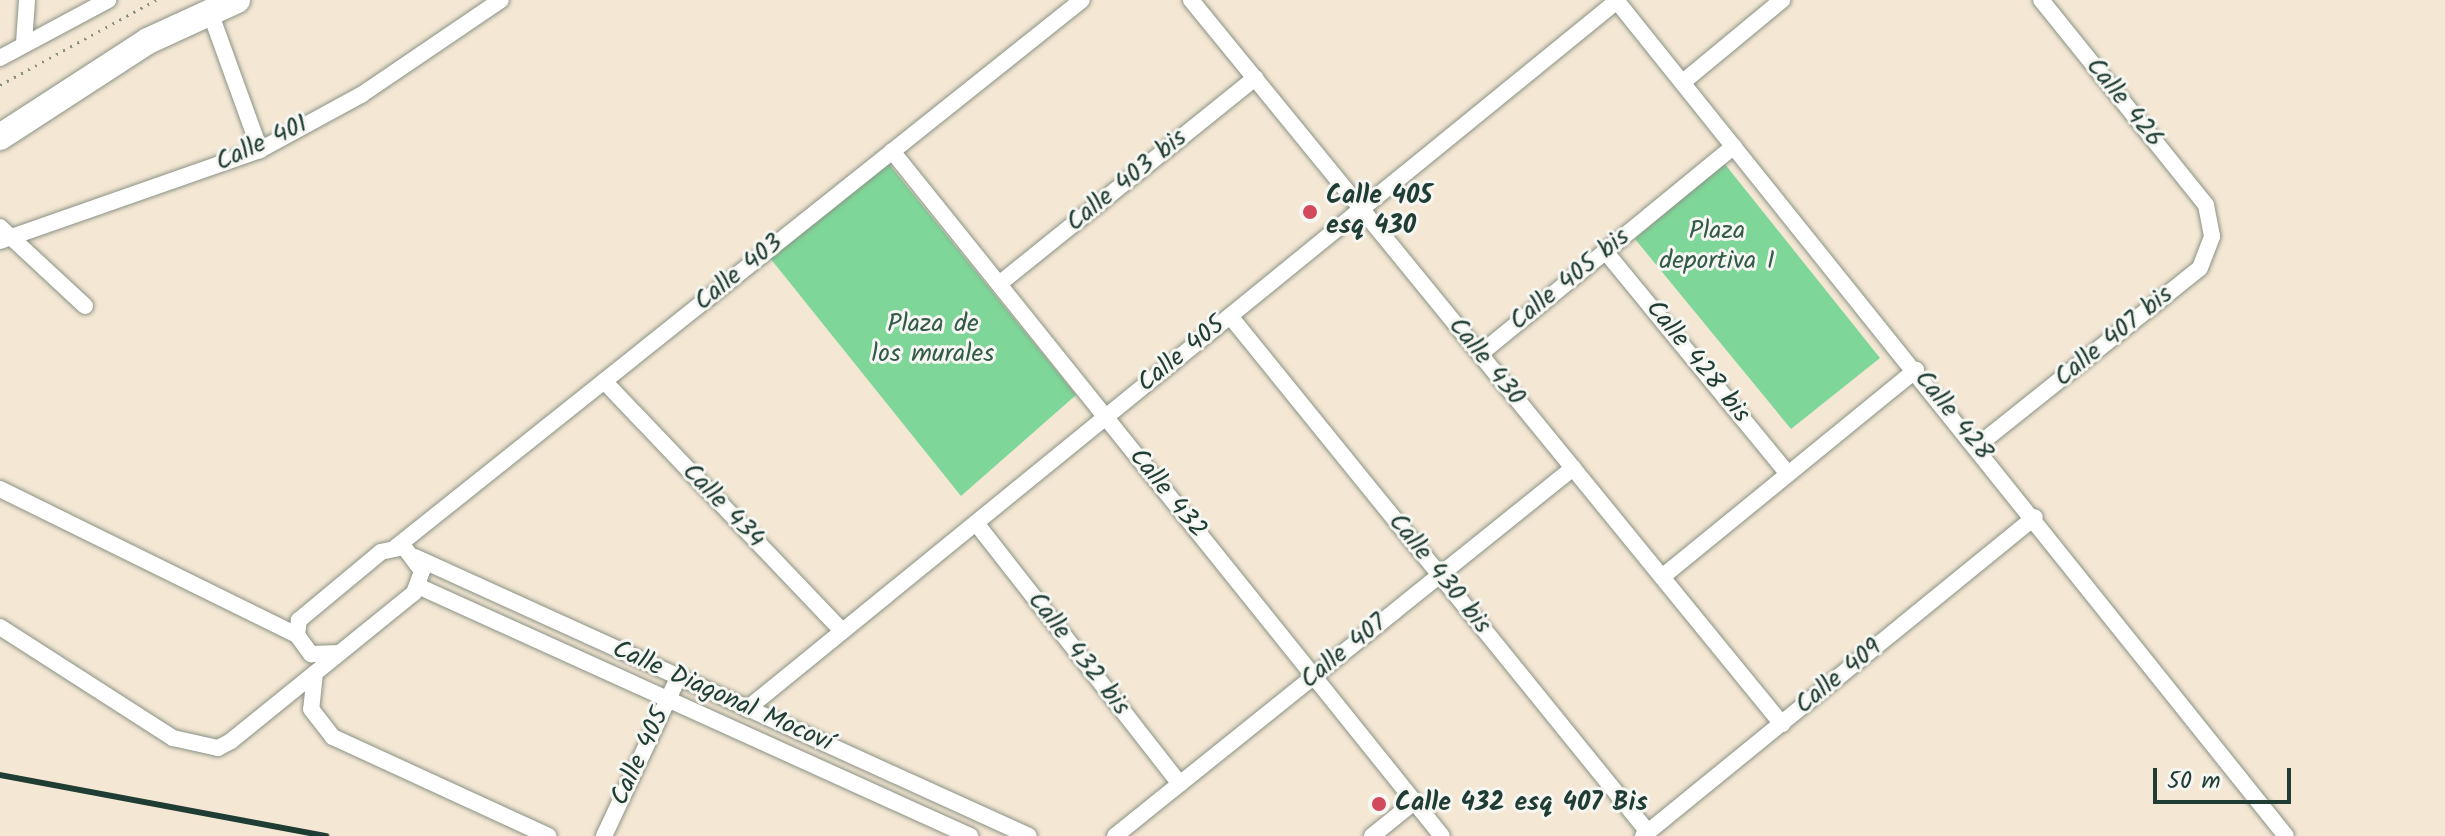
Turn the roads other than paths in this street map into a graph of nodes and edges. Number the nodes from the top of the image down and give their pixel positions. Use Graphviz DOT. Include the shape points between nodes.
graph roads {
  1 [pos="27,0"];
  2 [pos="108,0"];
  3 [pos="237,0"];
  4 [pos="501,0"];
  5 [pos="1082,0"];
  6 [pos="1191,0"];
  7 [pos="1617,0"];
  8 [pos="1782,0"];
  9 [pos="2041,0"];
  10 [pos="210,12"];
  11 [pos="24,43"];
  12 [pos="0,58"];
  13 [pos="1255,78"];
  14 [pos="1683,82"];
  15 [pos="0,137"];
  16 [pos="1734,146"];
  17 [pos="260,150"];
  18 [pos="892,151"];
  19 [pos="2206,205"];
  20 [pos="1362,209"];
  21 [pos="2,235"];
  22 [pos="1605,251"];
  23 [pos="999,284"];
  24 [pos="85,306"];
  25 [pos="1230,316"];
  26 [pos="1480,354"];
  27 [pos="1916,370"];
  28 [pos="604,381"];
  29 [pos="1106,417"];
  30 [pos="1977,446"];
  31 [pos="1573,468"];
  32 [pos="1788,474"];
  33 [pos="0,489"];
  34 [pos="2035,517"];
  35 [pos="976,523"];
  36 [pos="396,547"];
  37 [pos="415,557"];
  38 [pos="1440,575"];
  39 [pos="1662,577"];
  40 [pos="420,587"];
  41 [pos="0,627"];
  42 [pos="842,631"];
  43 [pos="297,635"];
  44 [pos="339,653"];
  45 [pos="315,673"];
  46 [pos="1314,676"];
  47 [pos="678,678"];
  48 [pos="668,699"];
  49 [pos="747,709"];
  50 [pos="1782,724"];
  51 [pos="1180,784"];
  52 [pos="1414,802"];
  53 [pos="979,814"];
  54 [pos="1646,834"];
  55 [pos="548,836"];
  56 [pos="604,836"];
  57 [pos="970,836"];
  58 [pos="1029,836"];
  59 [pos="1115,836"];
  60 [pos="1372,836"];
  61 [pos="1442,836"];
  62 [pos="2286,836"];
  1 -- 11 [label="street"];
  2 -- 11 [label="street"];
  3 -- 10 [label="main road"];
  4 -- 17 [label="street, Calle 401" via="361,95"];
  5 -- 18 [label="street, Calle 403"];
  6 -- 13 [label="street, Calle 430"];
  7 -- 14 [label="street, Calle 428"];
  7 -- 20 [label="street, Calle 405"];
  8 -- 14 [label="street"];
  9 -- 19 [label="street, Calle 426"];
  10 -- 15 [label="main road" via="89,76"];
  10 -- 17 [label="street"];
  11 -- 12 [label="street"];
  13 -- 20 [label="street, Calle 430"];
  13 -- 23 [label="street, Calle 403 bis"];
  14 -- 16 [label="street, Calle 428"];
  16 -- 22 [label="street, Calle 405 bis"];
  16 -- 27 [label="street, Calle 428"];
  17 -- 21 [label="street, Calle 401"];
  18 -- 23 [label="street, Calle 432"];
  18 -- 28 [label="street, Calle 403"];
  19 -- 30 [label="street, Calle 407 bis" via="2212,236 2200,268"];
  20 -- 25 [label="street, Calle 405"];
  20 -- 26 [label="street, Calle 430"];
  21 -- 24 [label="street"];
  22 -- 26 [label="street, Calle 405 bis"];
  22 -- 32 [label="street, Calle 428 bis"];
  23 -- 29 [label="street, Calle 432"];
  25 -- 29 [label="street, Calle 405"];
  25 -- 38 [label="street, Calle 430 bis"];
  26 -- 31 [label="street, Calle 430"];
  27 -- 30 [label="street, Calle 428"];
  27 -- 32 [label="street"];
  28 -- 36 [label="street, Calle 403"];
  28 -- 42 [label="street, Calle 434"];
  29 -- 35 [label="street, Calle 405"];
  29 -- 46 [label="street, Calle 432"];
  30 -- 34 [label="street, Calle 428"];
  31 -- 38 [label="street, Calle 407"];
  31 -- 39 [label="street, Calle 430"];
  32 -- 39 [label="street"];
  33 -- 43 [label="street"];
  34 -- 50 [label="street, Calle 409"];
  34 -- 62 [label="street, Calle 428"];
  35 -- 42 [label="street, Calle 405"];
  35 -- 51 [label="street, Calle 432 bis"];
  36 -- 37 [label="street"];
  36 -- 43 [label="street, Calle 403" via="304,614"];
  37 -- 40 [label="street"];
  37 -- 47 [label="street, Calle Diagonal Mocoví"];
  38 -- 46 [label="street, Calle 407"];
  38 -- 54 [label="street, Calle 430 bis"];
  39 -- 50 [label="street, Calle 430"];
  40 -- 44 [label="street"];
  40 -- 48 [label="street, Calle Diagonal Mocoví"];
  41 -- 45 [label="street" via="189,745 218,748"];
  42 -- 49 [label="street, Calle 405"];
  43 -- 44 [label="street" via="311,654"];
  44 -- 45 [label="street"];
  45 -- 55 [label="street" via="311,709 333,737"];
  46 -- 51 [label="street, Calle 407"];
  46 -- 52 [label="street, Calle 432"];
  47 -- 48 [label="street, Calle 405"];
  47 -- 49 [label="street, Calle Diagonal Mocoví"];
  48 -- 56 [label="street, Calle 405"];
  48 -- 57 [label="street, Calle Diagonal Mocoví"];
  49 -- 53 [label="street, Calle Diagonal Mocoví"];
  50 -- 54 [label="street, Calle 409"];
  51 -- 59 [label="street, Calle 407"];
  52 -- 60 [label="street"];
  52 -- 61 [label="street, Calle 432"];
  53 -- 57 [label="street"];
  53 -- 58 [label="street, Calle Diagonal Mocoví"];
}
